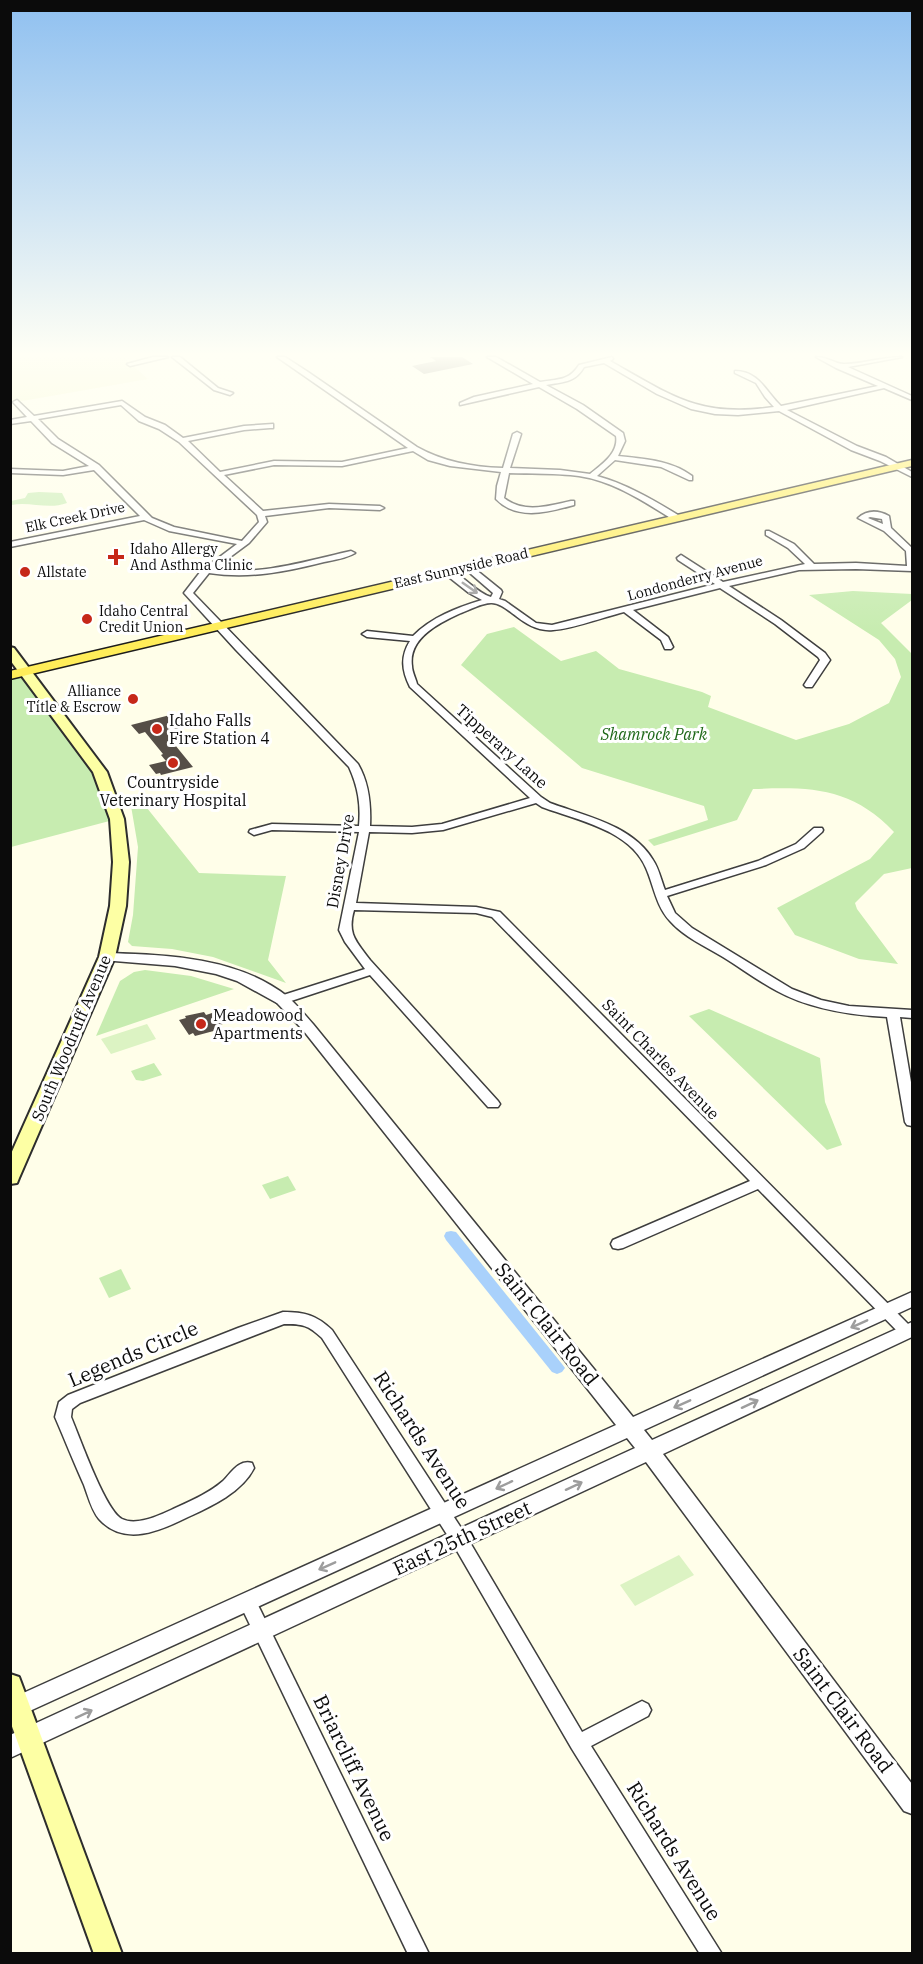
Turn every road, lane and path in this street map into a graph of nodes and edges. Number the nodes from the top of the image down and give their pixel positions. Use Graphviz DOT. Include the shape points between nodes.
graph roads {
  1 [pos="68,449"];
  2 [pos="192,449"];
  3 [pos="414,449"];
  4 [pos="512,449"];
  5 [pos="617,449"];
  6 [pos="856,449"];
  7 [pos="613,457"];
  8 [pos="912,463"];
  9 [pos="96,467"];
  10 [pos="897,467"];
  11 [pos="506,469"];
  12 [pos="10,471"];
  13 [pos="220,474"];
  14 [pos="912,475"];
  15 [pos="591,477"];
  16 [pos="689,478"];
  17 [pos="571,503"];
  18 [pos="380,508"];
  19 [pos="261,514"];
  20 [pos="146,517"];
  21 [pos="675,517"];
  22 [pos="887,529"];
  23 [pos="769,533"];
  24 [pos="242,543"];
  25 [pos="10,545"];
  26 [pos="351,553"];
  27 [pos="681,558"];
  28 [pos="811,566"];
  29 [pos="467,567"];
  30 [pos="912,569"];
  31 [pos="207,570"];
  32 [pos="448,572"];
  33 [pos="721,586"];
  34 [pos="495,599"];
  35 [pos="627,610"];
  36 [pos="219,626"];
  37 [pos="367,634"];
  38 [pos="416,639"];
  39 [pos="668,647"];
  40 [pos="10,651"];
  41 [pos="18,673"];
  42 [pos="809,685"];
  43 [pos="537,799"];
  44 [pos="364,828"];
  45 [pos="818,830"];
  46 [pos="254,832"];
  47 [pos="660,895"];
  48 [pos="350,906"];
  49 [pos="107,957"];
  50 [pos="372,970"];
  51 [pos="281,1000"];
  52 [pos="892,1014"];
  53 [pos="912,1014"];
  54 [pos="493,1104"];
  55 [pos="912,1122"];
  56 [pos="10,1178"];
  57 [pos="759,1183"];
  58 [pos="618,1244"];
  59 [pos="912,1299"];
  60 [pos="888,1311"];
  61 [pos="910,1330"];
  62 [pos="243,1332"];
  63 [pos="630,1428"];
  64 [pos="649,1451"];
  65 [pos="246,1468"];
  66 [pos="442,1514"];
  67 [pos="459,1539"];
  68 [pos="248,1602"];
  69 [pos="263,1630"];
  70 [pos="13,1701"];
  71 [pos="642,1710"];
  72 [pos="21,1743"];
  73 [pos="579,1743"];
  74 [pos="912,1803"];
  75 [pos="108,1953"];
  76 [pos="419,1953"];
  77 [pos="712,1953"];
  1 -- 9 [label="street"];
  2 -- 13 [label="street"];
  3 -- 11 [label="street" via="444,463"];
  3 -- 13 [label="street" via="342,464 282,462"];
  4 -- 11 [label="street"];
  5 -- 7 [label="street"];
  6 -- 10 [label="street"];
  7 -- 15 [label="street"];
  7 -- 16 [label="street" via="666,467 684,472"];
  8 -- 10 [label="main road, East Sunnyside Road"];
  9 -- 12 [label="street" via="63,473"];
  9 -- 20 [label="street"];
  10 -- 14 [label="street"];
  10 -- 21 [label="main road, East Sunnyside Road"];
  11 -- 15 [label="street"];
  11 -- 17 [label="street" via="500,499 511,507 542,510"];
  13 -- 19 [label="street"];
  15 -- 21 [label="street" via="622,485"];
  18 -- 19 [label="street" via="329,506"];
  19 -- 24 [label="street" via="263,522 256,533"];
  20 -- 24 [label="street" via="157,525"];
  20 -- 25 [label="street, Elk Creek Drive"];
  21 -- 29 [label="main road, East Sunnyside Road"];
  22 -- 30 [label="street" via="910,550"];
  23 -- 28 [label="street" via="791,546"];
  24 -- 31 [label="street"];
  26 -- 31 [label="street" via="256,574"];
  27 -- 33 [label="street"];
  28 -- 30 [label="street, Londonderry Avenue"];
  28 -- 33 [label="street, Londonderry Avenue"];
  29 -- 32 [label="main road, East Sunnyside Road"];
  29 -- 34 [label="street, Londonderry Avenue" via="498,592"];
  31 -- 36 [label="street, Disney Drive" via="188,592"];
  32 -- 34 [label="street, Londonderry Avenue, one-way" via="478,594"];
  32 -- 36 [label="main road, East Sunnyside Road"];
  33 -- 35 [label="street, Londonderry Avenue"];
  33 -- 42 [label="street" via="822,655 823,666"];
  34 -- 35 [label="street, Londonderry Avenue" via="540,627 561,627"];
  34 -- 38 [label="street, Tipperary Lane" via="445,615"];
  35 -- 39 [label="street" via="665,639"];
  36 -- 41 [label="main road, East Sunnyside Road"];
  36 -- 44 [label="street, Disney Drive" via="354,766 366,797"];
  37 -- 38 [label="street"];
  38 -- 43 [label="street, Tipperary Lane" via="405,669 413,685"];
  40 -- 41 [label="main road, South Woodruff Avenue"];
  41 -- 49 [label="main road, South Woodruff Avenue" via="94,762 117,819 121,862 118,906"];
  43 -- 44 [label="street" via="442,827"];
  43 -- 47 [label="street, Tipperary Lane" via="629,839 647,858"];
  44 -- 46 [label="street" via="272,827"];
  44 -- 48 [label="street, Disney Drive"];
  45 -- 47 [label="street" via="800,846 762,863"];
  47 -- 52 [label="street, Tipperary Lane" via="677,922 789,993 862,1012"];
  48 -- 50 [label="street, Disney Drive" via="347,939"];
  48 -- 57 [label="street, Saint Charles Avenue" via="496,914"];
  49 -- 51 [label="street, Saint Clair Road" via="204,966 242,978"];
  49 -- 56 [label="main road, South Woodruff Avenue"];
  50 -- 51 [label="street"];
  50 -- 54 [label="street, Disney Drive"];
  51 -- 63 [label="street, Saint Clair Road" via="308,1027"];
  52 -- 53 [label="street, Tipperary Lane"];
  52 -- 55 [label="street"];
  57 -- 58 [label="street"];
  57 -- 60 [label="street, Saint Charles Avenue"];
  59 -- 60 [label="street, East 25th Street"];
  60 -- 61 [label="street, Saint Charles Avenue"];
  60 -- 63 [label="street, East 25th Street, one-way"];
  64 -- 61 [label="street, East 25th Street, one-way"];
  62 -- 65 [label="street, Legends Circle" via="74,1399 65,1406 63,1417 104,1513 119,1526 137,1528 160,1523 219,1493"];
  62 -- 66 [label="street, Richards Avenue" via="283,1318 314,1322 327,1334"];
  63 -- 64 [label="street, Saint Clair Road"];
  63 -- 66 [label="street, East 25th Street, one-way"];
  67 -- 64 [label="street, East 25th Street, one-way"];
  64 -- 74 [label="street, Saint Clair Road"];
  66 -- 67 [label="street, Richards Avenue"];
  66 -- 68 [label="street, East 25th Street, one-way"];
  67 -- 69 [label="street, East 25th Street"];
  67 -- 73 [label="street, Richards Avenue"];
  68 -- 69 [label="street, Briarcliff Avenue"];
  68 -- 70 [label="street, East 25th Street"];
  72 -- 69 [label="street, East 25th Street, one-way"];
  69 -- 76 [label="street, Briarcliff Avenue"];
  70 -- 72 [label="main road"];
  71 -- 73 [label="street"];
  72 -- 75 [label="main road"];
  73 -- 77 [label="street, Richards Avenue"];
}
